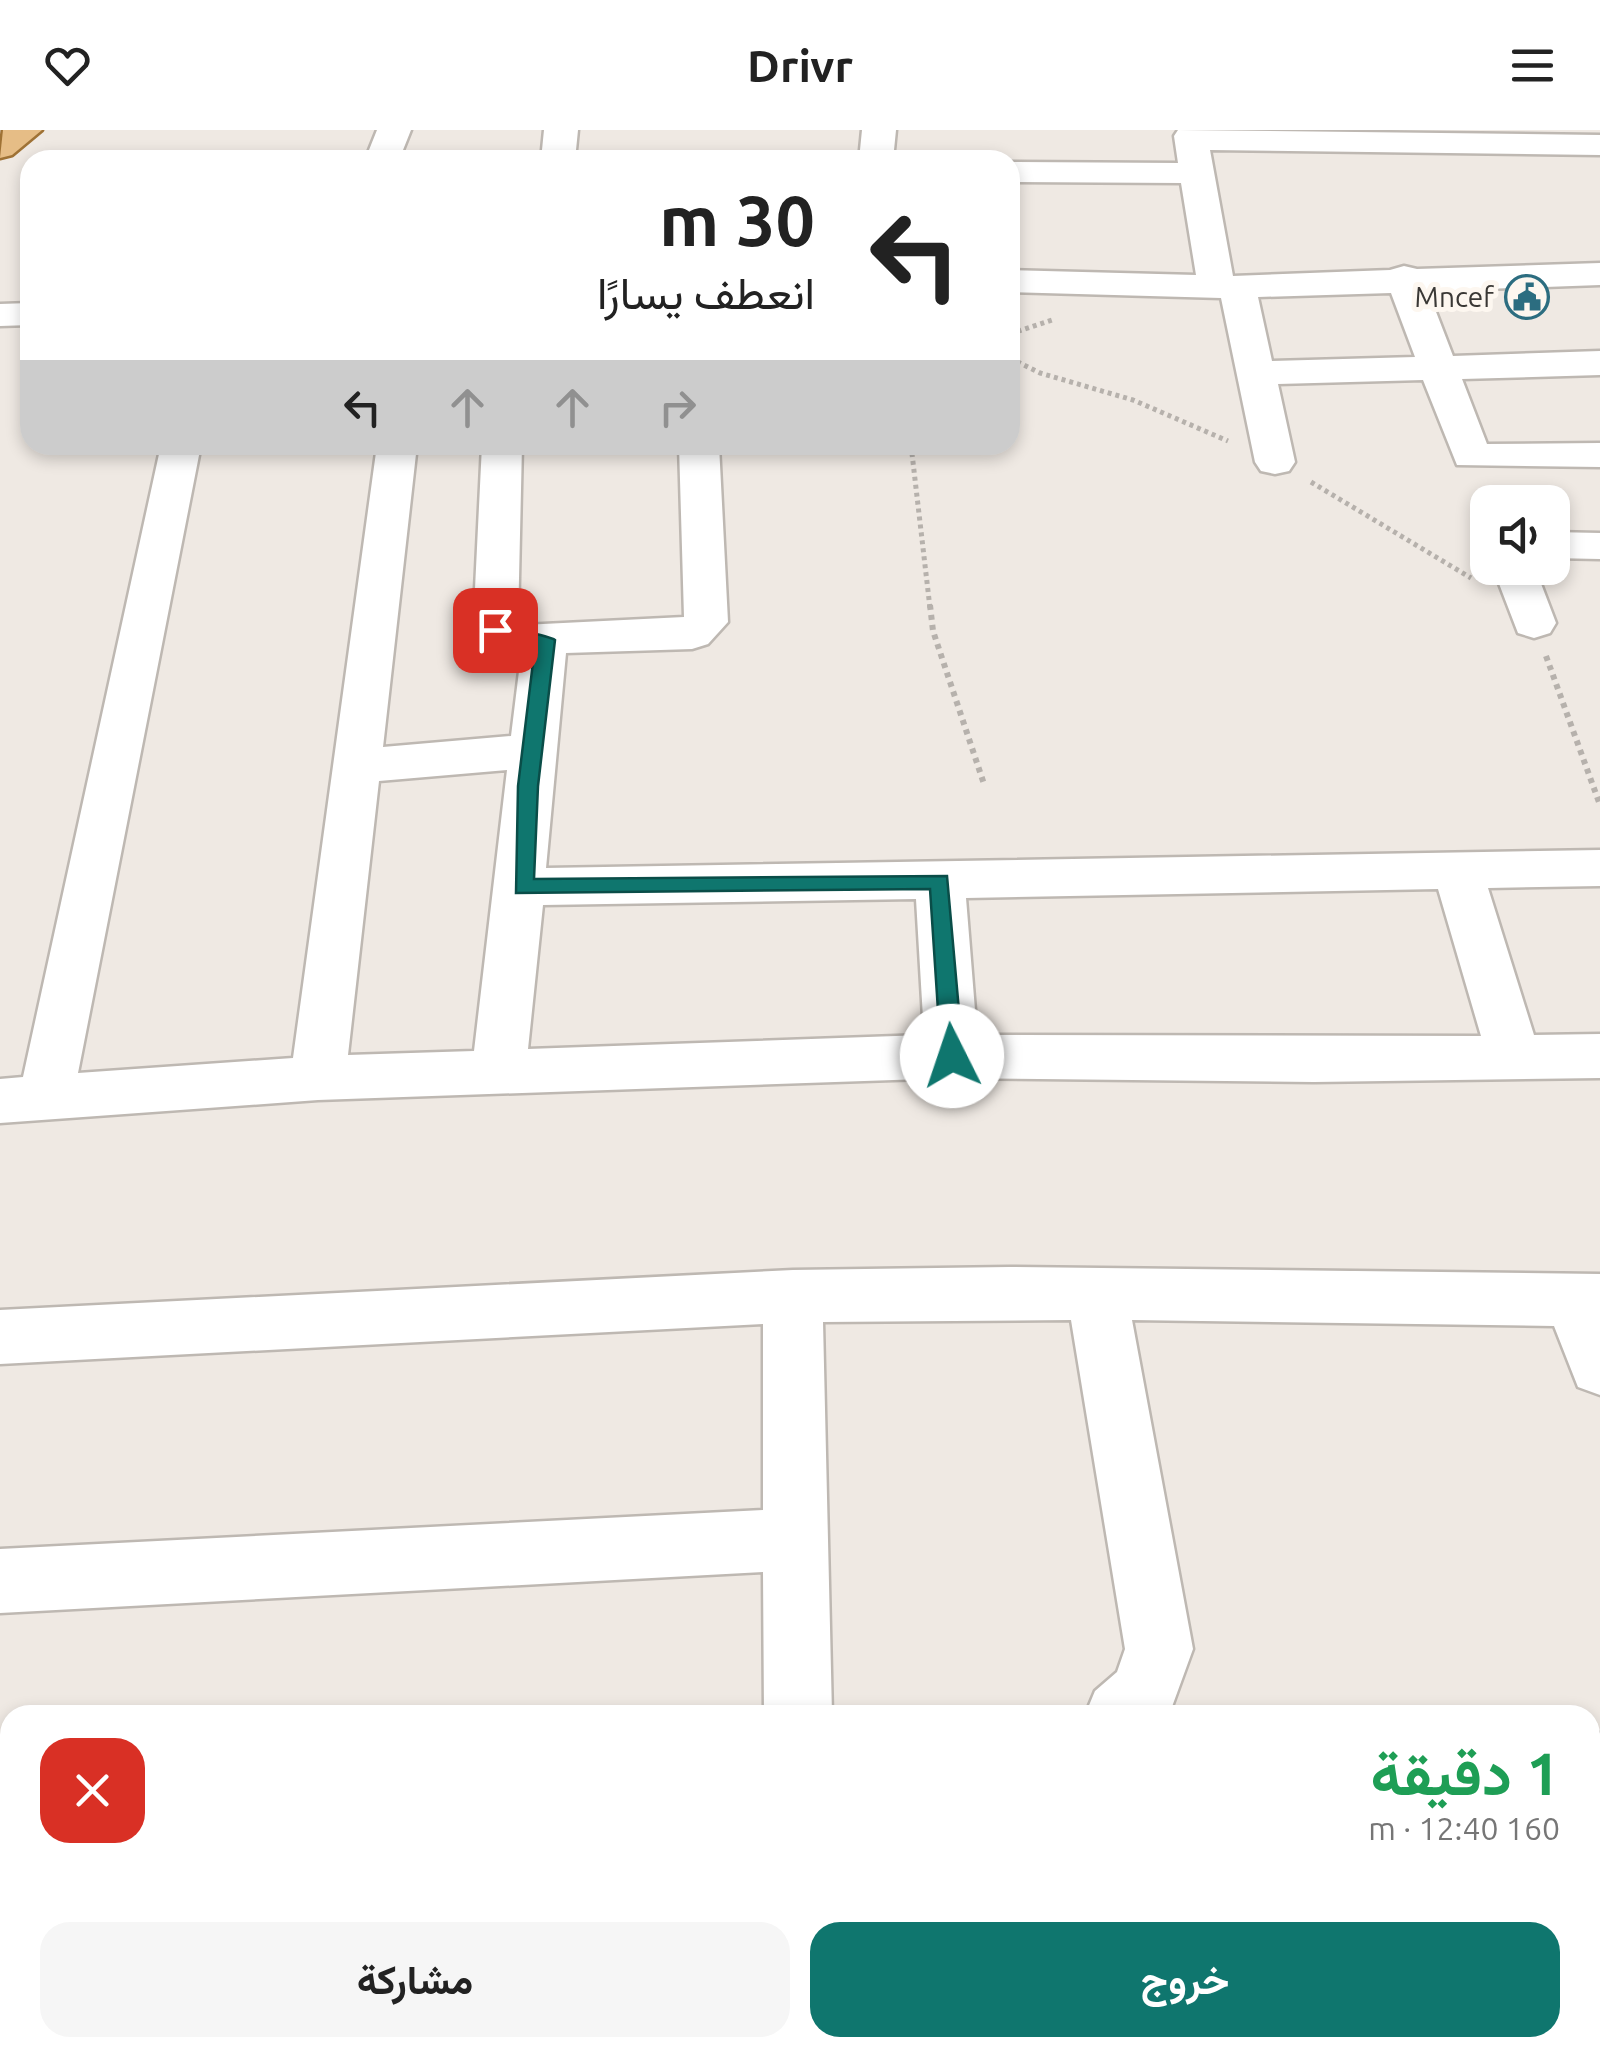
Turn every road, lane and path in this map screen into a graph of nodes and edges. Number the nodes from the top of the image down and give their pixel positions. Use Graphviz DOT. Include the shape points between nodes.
graph roads {
  1 [pos="25,130"];
  2 [pos="1595,130"];
  3 [pos="1353,136"];
  4 [pos="1600,143"];
  5 [pos="0,148"];
  6 [pos="1194,148"];
  7 [pos="1020,171"];
  8 [pos="1600,274"];
  9 [pos="1404,277"];
  10 [pos="1020,281"];
  11 [pos="1227,286"];
  12 [pos="1600,362"];
  13 [pos="1434,367"];
  14 [pos="1256,373"];
  15 [pos="179,455"];
  16 [pos="396,455"];
  17 [pos="502,455"];
  18 [pos="699,455"];
  19 [pos="912,455"];
  20 [pos="1600,455"];
  21 [pos="1470,456"];
  22 [pos="1275,462"];
  23 [pos="1482,485"];
  24 [pos="1570,545"];
  25 [pos="1600,546"];
  26 [pos="1520,585"];
  27 [pos="1534,624"];
  28 [pos="545,640"];
  29 [pos="532,751"];
  30 [pos="357,766"];
  31 [pos="984,784"];
  32 [pos="1600,805"];
  33 [pos="1600,868"];
  34 [pos="1458,869"];
  35 [pos="940,882"];
  36 [pos="523,887"];
  37 [pos="952,1056"];
  38 [pos="1514,1056"];
  39 [pos="1600,1056"];
  40 [pos="498,1072"];
  41 [pos="318,1078"];
  42 [pos="23,1098"];
  43 [pos="1097,1294"];
  44 [pos="793,1296"];
  45 [pos="1587,1300"];
  46 [pos="0,1337"];
  47 [pos="1600,1368"];
  48 [pos="794,1539"];
  49 [pos="0,1581"];
  50 [pos="798,1705"];
  51 [pos="1135,1705"];
  1 -- 5 [label="main road"];
  2 -- 4 [label="street"];
  3 -- 4 [label="street"];
  3 -- 6 [label="street"];
  6 -- 7 [label="street"];
  6 -- 11 [label="street"];
  8 -- 9 [label="street"];
  9 -- 11 [label="street"];
  9 -- 13 [label="street"];
  10 -- 11 [label="street"];
  11 -- 14 [label="street"];
  12 -- 13 [label="street"];
  13 -- 14 [label="street"];
  13 -- 21 [label="street"];
  14 -- 22 [label="street"];
  15 -- 42 [label="street"];
  16 -- 30 [label="street"];
  17 -- 28 [label="street" via="495,630 517,640"];
  18 -- 28 [label="street" via="706,622 701,630"];
  19 -- 31 [label="path" via="932,631"];
  20 -- 21 [label="street"];
  21 -- 23 [label="street"];
  24 -- 25 [label="street"];
  26 -- 27 [label="street"];
  27 -- 32 [label="path"];
  28 -- 29 [label="street"];
  29 -- 30 [label="street"];
  29 -- 36 [label="street"];
  30 -- 41 [label="street"];
  33 -- 34 [label="street"];
  34 -- 35 [label="street"];
  34 -- 38 [label="street"];
  35 -- 36 [label="street"];
  35 -- 37 [label="street"];
  36 -- 40 [label="street"];
  37 -- 38 [label="street"];
  37 -- 40 [label="street"];
  38 -- 39 [label="street"];
  40 -- 41 [label="street"];
  41 -- 42 [label="street"];
  43 -- 44 [label="street"];
  43 -- 45 [label="street"];
  43 -- 51 [label="street" via="1158,1648 1151,1680"];
  44 -- 46 [label="street"];
  44 -- 48 [label="street"];
  45 -- 47 [label="street"];
  48 -- 49 [label="street"];
  48 -- 50 [label="street"];
}
